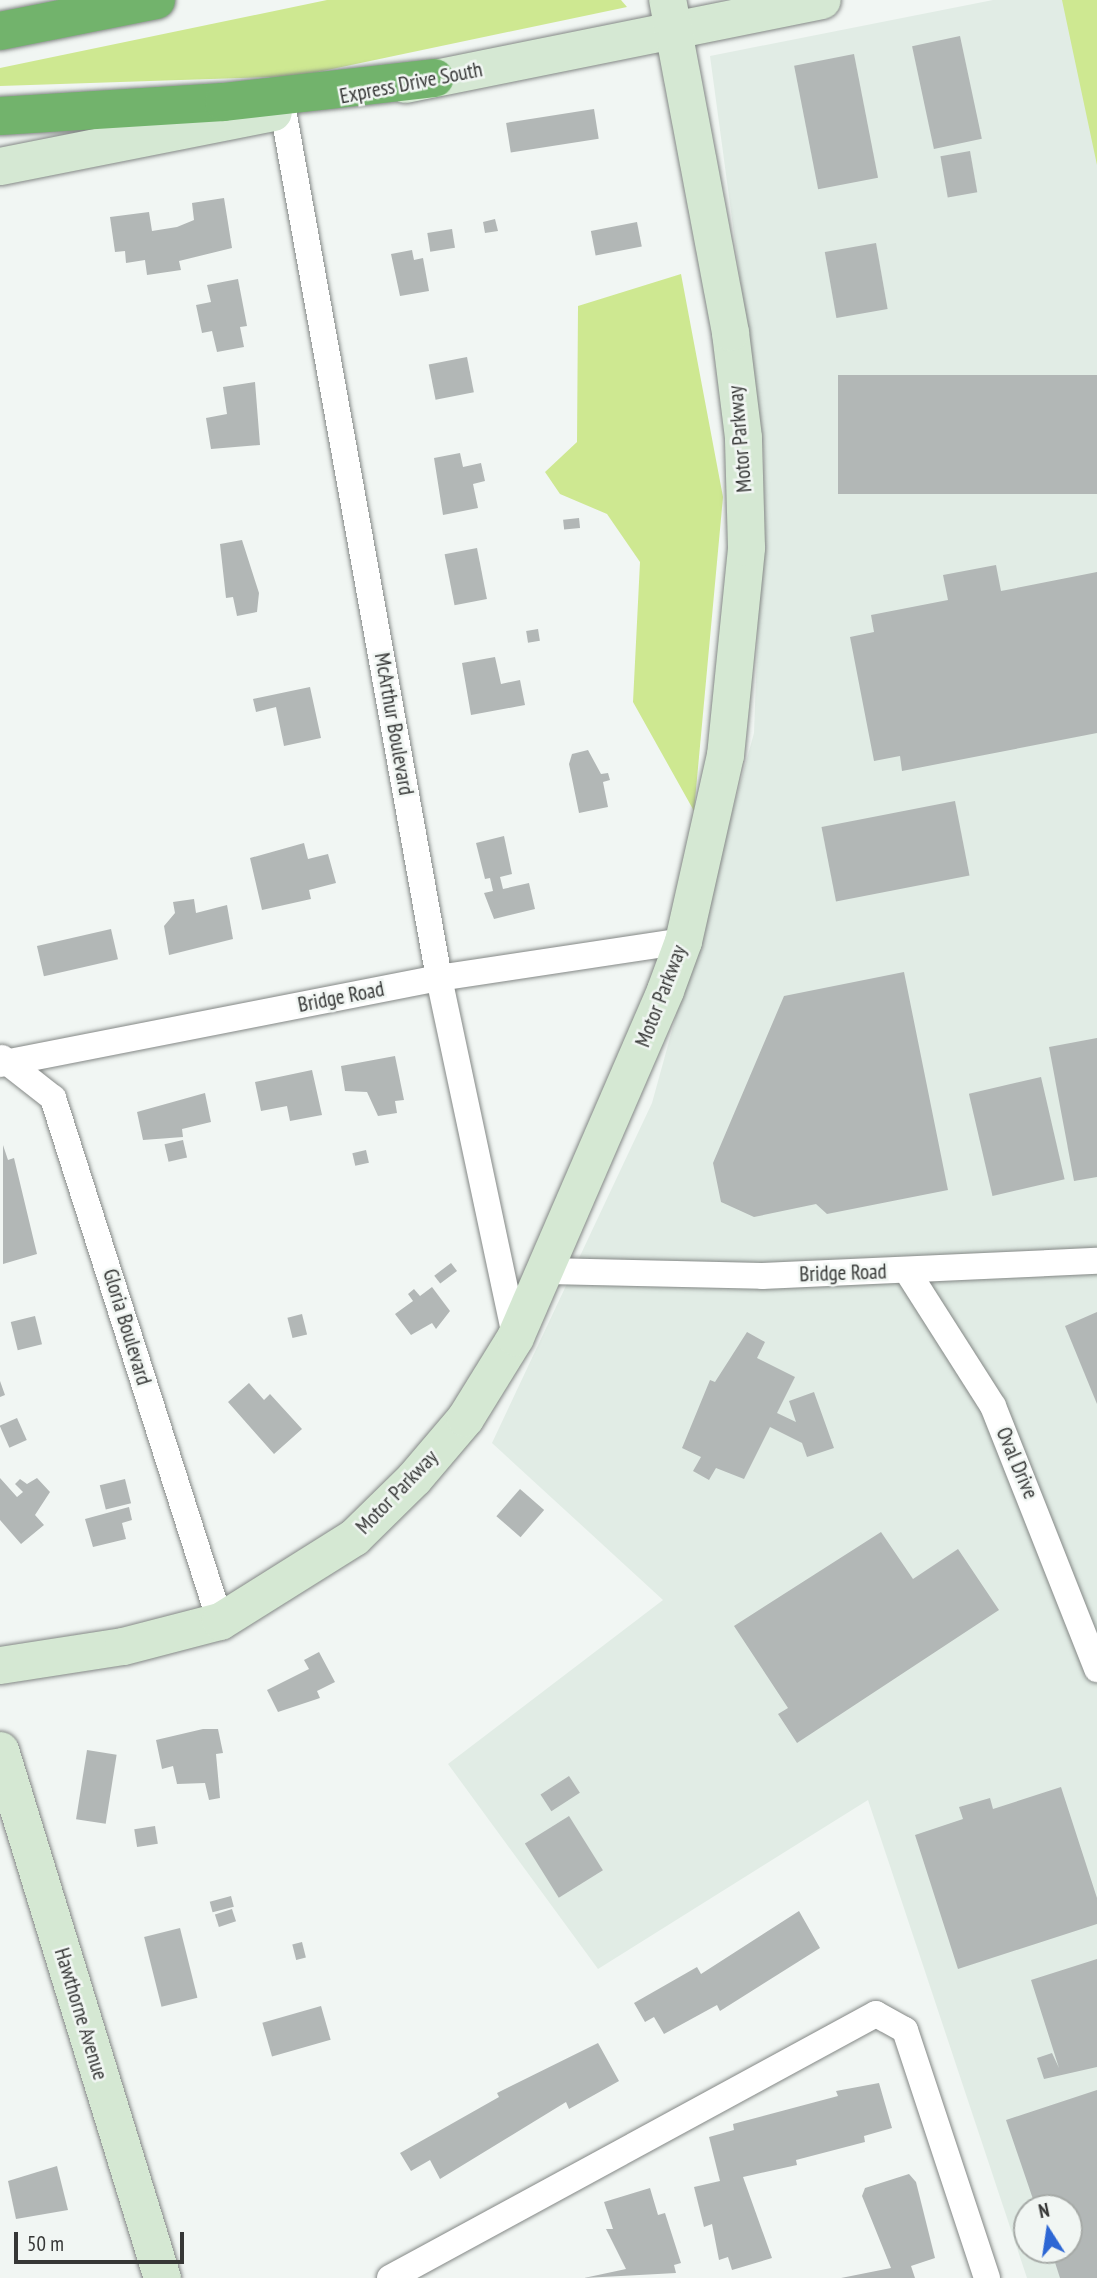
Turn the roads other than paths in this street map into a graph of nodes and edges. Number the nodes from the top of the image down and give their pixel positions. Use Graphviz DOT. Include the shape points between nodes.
graph roads {
  1 [pos="156,0"];
  2 [pos="822,0"];
  3 [pos="669,11"];
  4 [pos="0,31"];
  5 [pos="435,78"];
  6 [pos="283,110"];
  7 [pos="0,116"];
  8 [pos="0,166"];
  9 [pos="683,941"];
  10 [pos="439,978"];
  11 [pos="3,1061"];
  12 [pos="1097,1261"];
  13 [pos="547,1271"];
  14 [pos="907,1271"];
  15 [pos="515,1337"];
  16 [pos="220,1622"];
  17 [pos="0,1665"];
  18 [pos="1097,1669"];
  19 [pos="0,1750"];
  20 [pos="162,2278"];
  21 [pos="390,2278"];
  22 [pos="987,2278"];
  1 -- 4 [label="highway"];
  2 -- 3 [label="main road, Express Drive South"];
  3 -- 5 [label="main road, Express Drive South"];
  3 -- 9 [label="main road, Motor Parkway" via="730,332 743,438 746,547 725,755"];
  5 -- 6 [label="main road, Express Drive South"];
  5 -- 7 [label="highway" via="224,102"];
  6 -- 8 [label="main road, Express Drive South"];
  6 -- 10 [label="street, McArthur Boulevard"];
  9 -- 10 [label="street, Bridge Road"];
  9 -- 13 [label="main road, Motor Parkway"];
  10 -- 11 [label="street, Bridge Road"];
  10 -- 15 [label="street, McArthur Boulevard"];
  11 -- 16 [label="street, Gloria Boulevard" via="53,1098"];
  12 -- 14 [label="street, Bridge Road"];
  13 -- 14 [label="street, Bridge Road" via="762,1276"];
  13 -- 15 [label="main road, Motor Parkway"];
  14 -- 18 [label="street, Oval Drive" via="993,1406"];
  15 -- 16 [label="main road, Motor Parkway" via="465,1418 354,1536"];
  16 -- 17 [label="main road, Motor Parkway" via="123,1646"];
  19 -- 20 [label="main road, Hawthorne Avenue"];
  21 -- 22 [label="street" via="876,2014 905,2030"];
}
